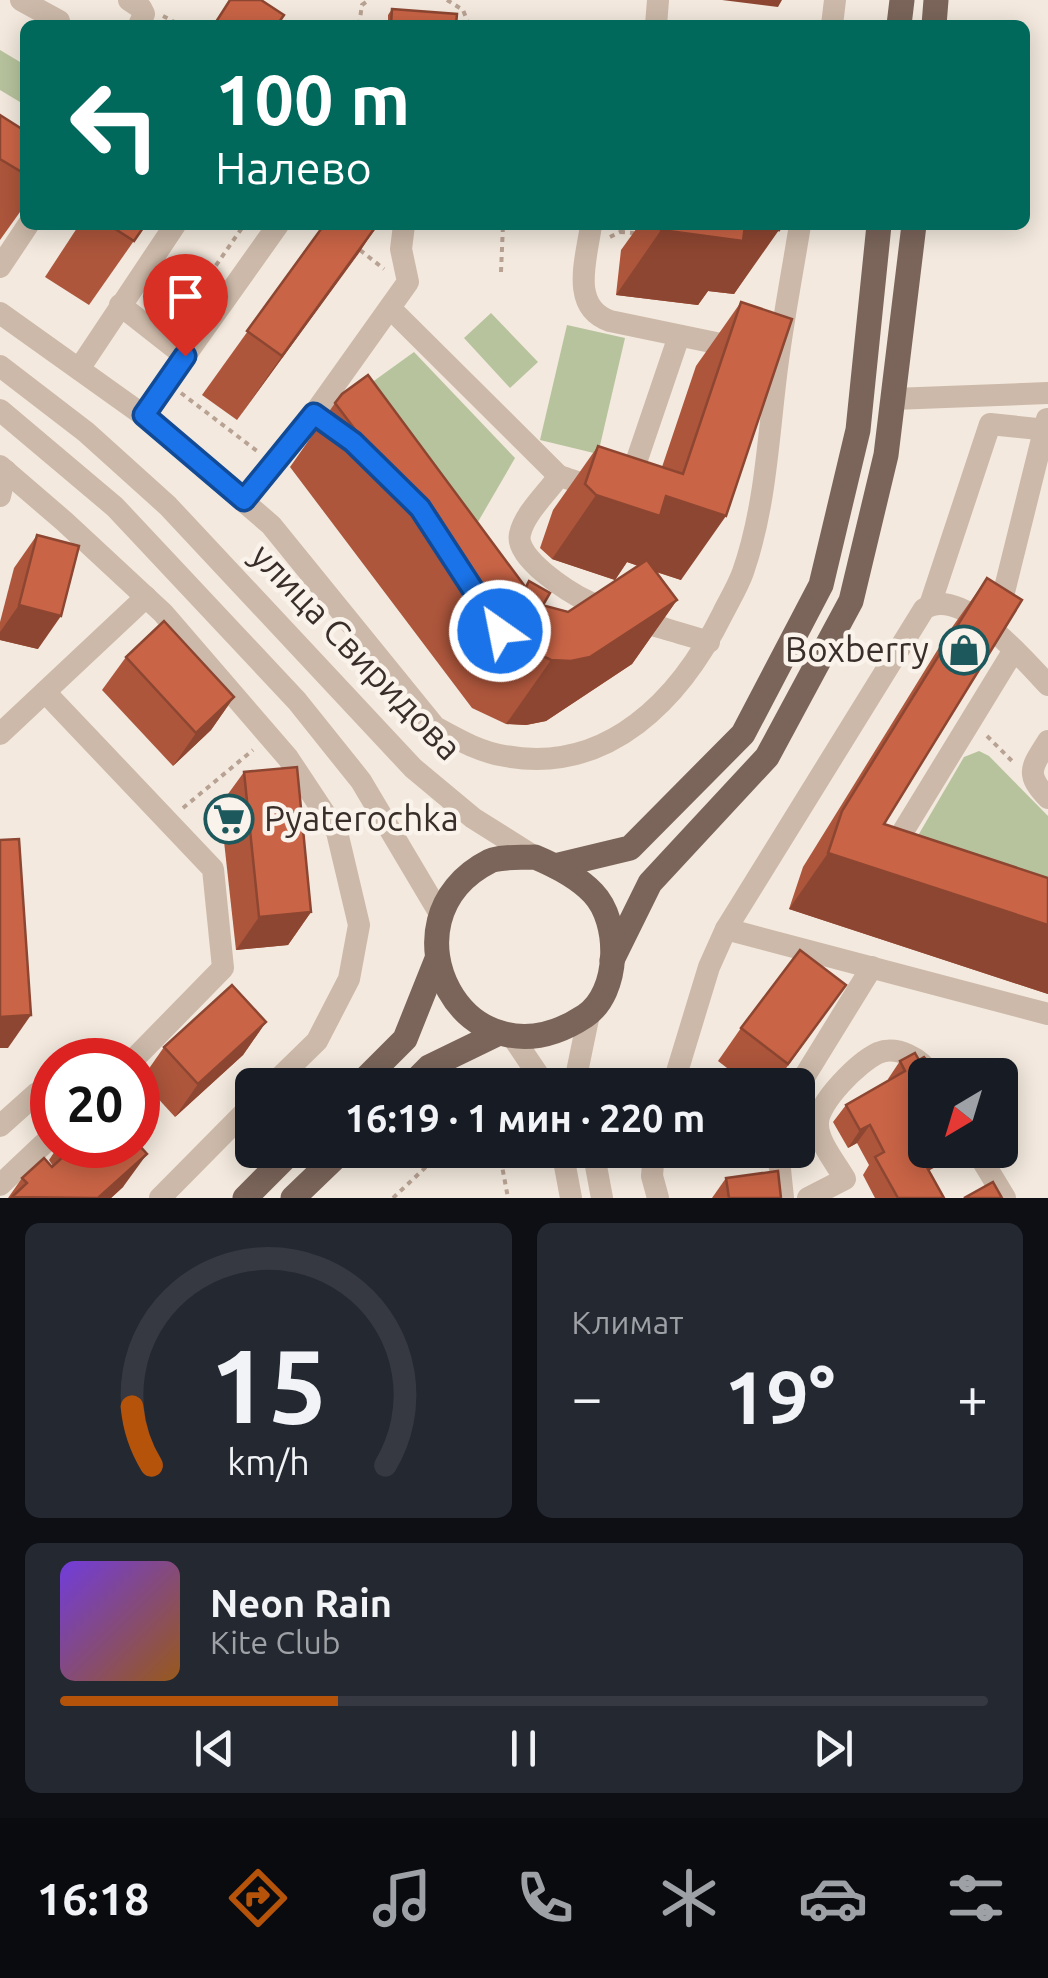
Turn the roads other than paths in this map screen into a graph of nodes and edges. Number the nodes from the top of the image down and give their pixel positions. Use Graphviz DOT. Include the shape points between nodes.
graph roads {
  1 [pos="21,0"];
  2 [pos="130,0"];
  3 [pos="58,20"];
  4 [pos="141,20"];
  5 [pos="25,230"];
  6 [pos="172,230"];
  7 [pos="274,230"];
  8 [pos="403,230"];
  9 [pos="590,230"];
  10 [pos="799,230"];
  11 [pos="878,230"];
  12 [pos="913,230"];
  13 [pos="0,267"];
  14 [pos="120,305"];
  15 [pos="390,308"];
  16 [pos="0,313"];
  17 [pos="679,336"];
  18 [pos="778,355"];
  19 [pos="185,356"];
  20 [pos="0,366"];
  21 [pos="79,369"];
  22 [pos="1048,393"];
  23 [pos="893,399"];
  24 [pos="0,410"];
  25 [pos="314,414"];
  26 [pos="144,415"];
  27 [pos="1047,425"];
  28 [pos="366,455"];
  29 [pos="3,469"];
  30 [pos="559,476"];
  31 [pos="0,496"];
  32 [pos="244,500"];
  33 [pos="146,596"];
  34 [pos="930,605"];
  35 [pos="994,631"];
  36 [pos="709,642"];
  37 [pos="1014,650"];
  38 [pos="1048,685"];
  39 [pos="45,692"];
  40 [pos="0,734"];
  41 [pos="1048,741"];
  42 [pos="1042,792"];
  43 [pos="545,861"];
  44 [pos="893,880"];
  45 [pos="440,914"];
  46 [pos="726,928"];
  47 [pos="437,959"];
  48 [pos="612,960"];
  49 [pos="872,967"];
  50 [pos="589,1014"];
  51 [pos="1048,1014"];
  52 [pos="505,1035"];
  53 [pos="154,1038"];
  54 [pos="912,1058"];
  55 [pos="289,1068"];
  56 [pos="376,1068"];
  57 [pos="429,1068"];
  58 [pos="531,1068"];
  59 [pos="578,1068"];
  60 [pos="677,1068"];
  61 [pos="810,1068"];
  62 [pos="30,1098"];
  63 [pos="235,1122"];
  64 [pos="0,1126"];
  65 [pos="30,1157"];
  66 [pos="275,1168"];
  67 [pos="324,1168"];
  68 [pos="565,1168"];
  69 [pos="596,1168"];
  70 [pos="653,1168"];
  71 [pos="780,1168"];
  72 [pos="987,1168"];
  73 [pos="0,1185"];
  74 [pos="850,1188"];
  75 [pos="160,1198"];
  76 [pos="245,1198"];
  77 [pos="293,1198"];
  78 [pos="570,1198"];
  79 [pos="602,1198"];
  80 [pos="658,1198"];
  81 [pos="782,1198"];
  82 [pos="808,1198"];
  83 [pos="1005,1198"];
  1 -- 3 [label="street"];
  2 -- 4 [label="street" via="141,8"];
  5 -- 13 [label="street"];
  6 -- 14 [label="street"];
  7 -- 19 [label="street"];
  8 -- 15 [label="street" via="408,282"];
  9 -- 17 [label="street" via="583,293 590,310"];
  10 -- 18 [label="street"];
  11 -- 43 [label="main road" via="858,430 821,584 743,734 630,848"];
  12 -- 23 [label="main road"];
  14 -- 19 [label="street"];
  14 -- 21 [label="street"];
  15 -- 25 [label="street"];
  15 -- 30 [label="street"];
  16 -- 21 [label="street"];
  17 -- 18 [label="street"];
  17 -- 30 [label="street" via="630,480 617,490"];
  18 -- 36 [label="street" via="760,505 743,573"];
  19 -- 26 [label="street"];
  20 -- 43 [label="street, улица Свиридова" via="168,506 413,768 473,818"];
  21 -- 26 [label="street"];
  22 -- 23 [label="street"];
  23 -- 48 [label="main road" via="850,602 767,757 650,883"];
  24 -- 45 [label="street, улица Свиридова" via="115,507 297,702 361,780"];
  25 -- 28 [label="street"];
  25 -- 32 [label="street"];
  26 -- 32 [label="street"];
  27 -- 34 [label="street" via="990,424"];
  27 -- 35 [label="street"];
  29 -- 31 [label="street"];
  29 -- 33 [label="street"];
  30 -- 36 [label="street" via="520,534 530,562 582,607"];
  32 -- 36 [label="street" via="435,726 503,756 556,758 622,736 661,705"];
  33 -- 39 [label="street"];
  33 -- 55 [label="street" via="288,758 337,832 347,862 359,925 349,979 316,1041"];
  34 -- 35 [label="street" via="951,603"];
  34 -- 46 [label="street"];
  35 -- 37 [label="street"];
  37 -- 38 [label="street"];
  37 -- 44 [label="street" via="888,854"];
  39 -- 40 [label="street"];
  39 -- 53 [label="street" via="213,869 224,968"];
  41 -- 42 [label="street" via="1032,775"];
  43 -- 45 [label="main road" via="492,860 461,882"];
  43 -- 48 [label="main road" via="594,894 610,922"];
  45 -- 47 [label="main road"];
  46 -- 49 [label="street"];
  46 -- 60 [label="street"];
  47 -- 52 [label="main road" via="448,993 464,1013"];
  47 -- 56 [label="main road" via="405,1039"];
  48 -- 50 [label="main road" via="606,987"];
  49 -- 51 [label="street"];
  49 -- 61 [label="street"];
  50 -- 52 [label="main road" via="553,1034"];
  50 -- 59 [label="street"];
  52 -- 57 [label="main road"];
  52 -- 58 [label="street"];
  54 -- 74 [label="street" via="879,1052 821,1106 818,1131"];
  62 -- 64 [label="street"];
  63 -- 75 [label="street"];
  65 -- 73 [label="street"];
  66 -- 76 [label="main road"];
  67 -- 77 [label="main road"];
  68 -- 78 [label="street"];
  69 -- 79 [label="street"];
  70 -- 80 [label="street"];
  71 -- 81 [label="street"];
  72 -- 83 [label="street"];
  74 -- 82 [label="street"];
}
